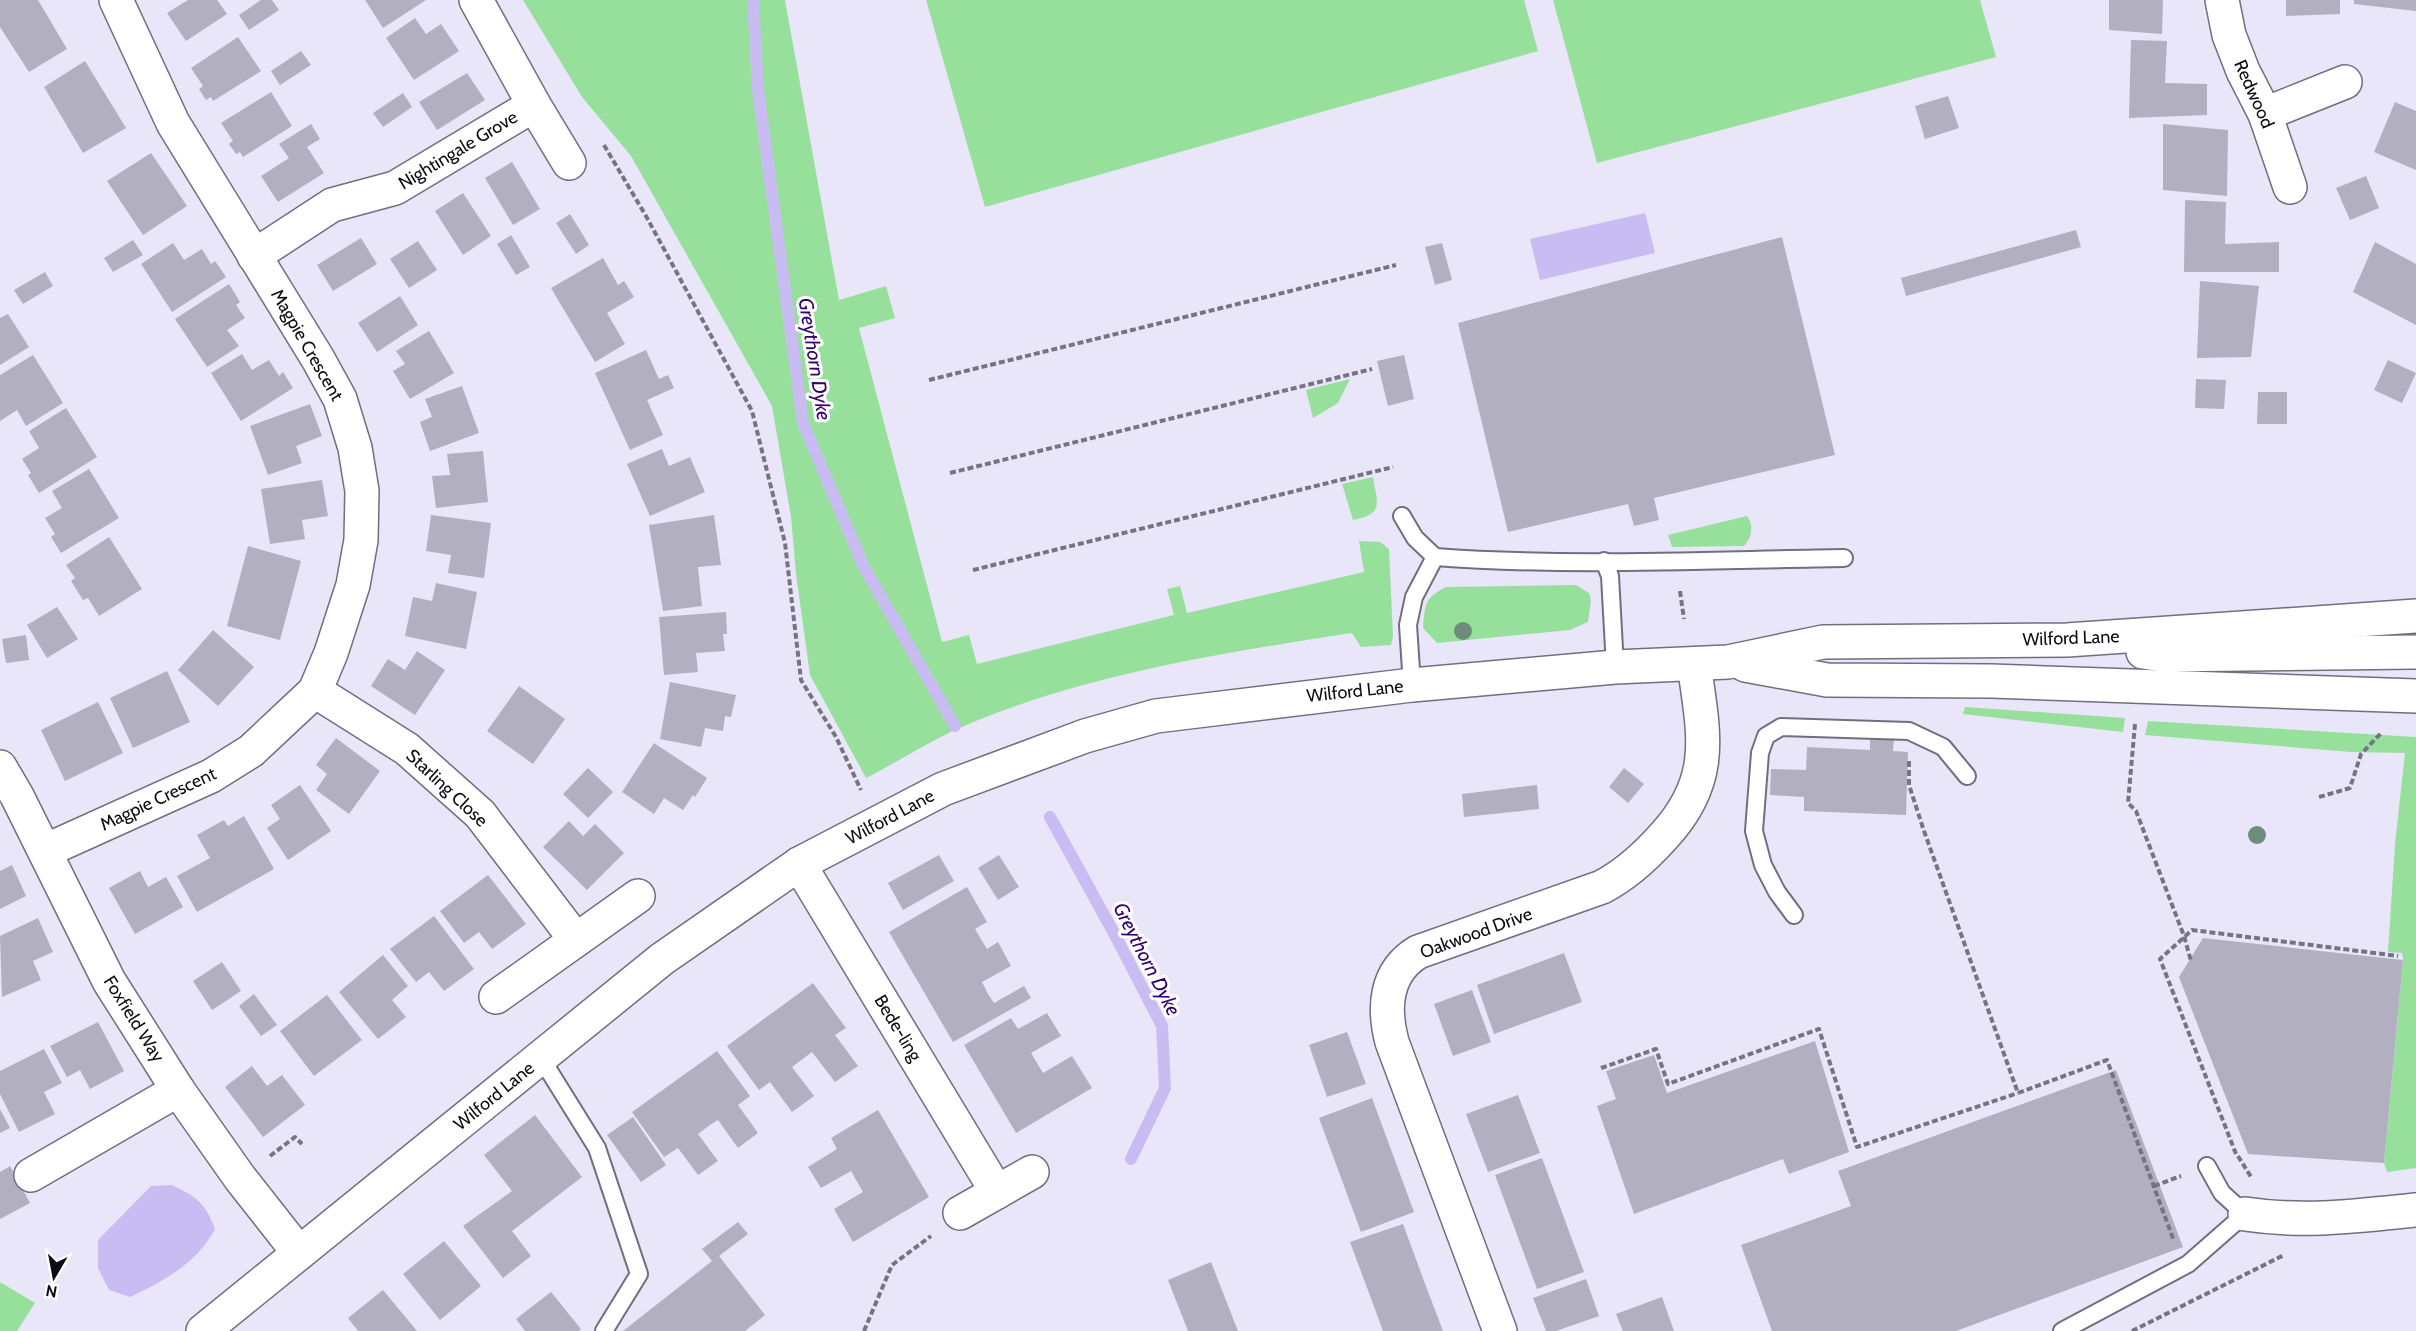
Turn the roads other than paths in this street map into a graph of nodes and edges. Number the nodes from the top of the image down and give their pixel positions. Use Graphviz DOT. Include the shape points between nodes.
graph roads {
  1 [pos="116,0"];
  2 [pos="476,0"];
  3 [pos="2222,0"];
  4 [pos="2345,82"];
  5 [pos="534,105"];
  6 [pos="2265,114"];
  7 [pos="569,163"];
  8 [pos="2290,187"];
  9 [pos="254,256"];
  10 [pos="1402,516"];
  11 [pos="1435,557"];
  12 [pos="1844,558"];
  13 [pos="1604,561"];
  14 [pos="2416,616"];
  15 [pos="2067,640"];
  16 [pos="2416,652"];
  17 [pos="1728,662"];
  18 [pos="1694,664"];
  19 [pos="1615,667"];
  20 [pos="1412,685"];
  21 [pos="315,691"];
  22 [pos="2416,696"];
  23 [pos="1,772"];
  24 [pos="1967,776"];
  25 [pos="45,851"];
  26 [pos="799,864"];
  27 [pos="638,896"];
  28 [pos="1794,915"];
  29 [pos="576,940"];
  30 [pos="496,997"];
  31 [pos="541,1058"];
  32 [pos="178,1090"];
  33 [pos="2207,1166"];
  34 [pos="1032,1172"];
  35 [pos="31,1175"];
  36 [pos="997,1192"];
  37 [pos="2416,1210"];
  38 [pos="960,1213"];
  39 [pos="2245,1214"];
  40 [pos="299,1253"];
  41 [pos="203,1331"];
  42 [pos="604,1331"];
  43 [pos="1500,1331"];
  44 [pos="2062,1331"];
  1 -- 9 [label="street, Magpie Crescent" via="173,123"];
  2 -- 5 [label="street, Nightingale Grove"];
  3 -- 6 [label="street, Redwood" via="2229,35"];
  4 -- 6 [label="street"];
  5 -- 7 [label="street, Nightingale Grove"];
  5 -- 9 [label="street, Nightingale Grove" via="396,189 332,205"];
  6 -- 8 [label="street, Redwood"];
  9 -- 21 [label="street, Magpie Crescent" via="340,399 355,448 362,491 361,540 353,585"];
  10 -- 11 [label="lane" via="1415,538"];
  11 -- 13 [label="lane"];
  11 -- 20 [label="lane" via="1414,597 1408,625"];
  12 -- 13 [label="lane"];
  13 -- 19 [label="lane" via="1610,576"];
  14 -- 15 [label="street, Wilford Lane"];
  15 -- 16 [label="street" via="2163,655"];
  15 -- 17 [label="street, Wilford Lane" via="1823,642"];
  17 -- 18 [label="street, Wilford Lane"];
  17 -- 22 [label="street, Wilford Lane" via="1827,680 2003,681"];
  18 -- 19 [label="street, Wilford Lane"];
  18 -- 43 [label="street, Oakwood Drive" via="1703,737 1699,782 1686,810 1656,845 1602,887 1418,952 1392,980 1387,1019 1392,1042"];
  19 -- 20 [label="street, Wilford Lane"];
  20 -- 26 [label="street, Wilford Lane" via="1167,715 1097,733 943,789"];
  21 -- 25 [label="street, Magpie Crescent" via="251,751 212,776"];
  21 -- 29 [label="street, Starling Close" via="407,749 480,814"];
  23 -- 25 [label="street, Foxfield Way"];
  24 -- 28 [label="lane" via="1942,747 1909,731 1781,727 1766,736 1760,753 1754,831 1763,865"];
  25 -- 32 [label="street, Foxfield Way" via="109,981"];
  26 -- 31 [label="street, Wilford Lane" via="662,959"];
  26 -- 36 [label="street, Bede-ling"];
  27 -- 29 [label="street"];
  29 -- 30 [label="street"];
  31 -- 40 [label="street, Wilford Lane"];
  31 -- 42 [label="lane" via="597,1148 639,1274"];
  32 -- 35 [label="street"];
  32 -- 40 [label="street, Foxfield Way"];
  33 -- 39 [label="lane" via="2222,1193"];
  34 -- 36 [label="street"];
  36 -- 38 [label="street"];
  37 -- 39 [label="street" via="2329,1219"];
  39 -- 44 [label="lane" via="2188,1264"];
  40 -- 41 [label="street, Wilford Lane"];
}
